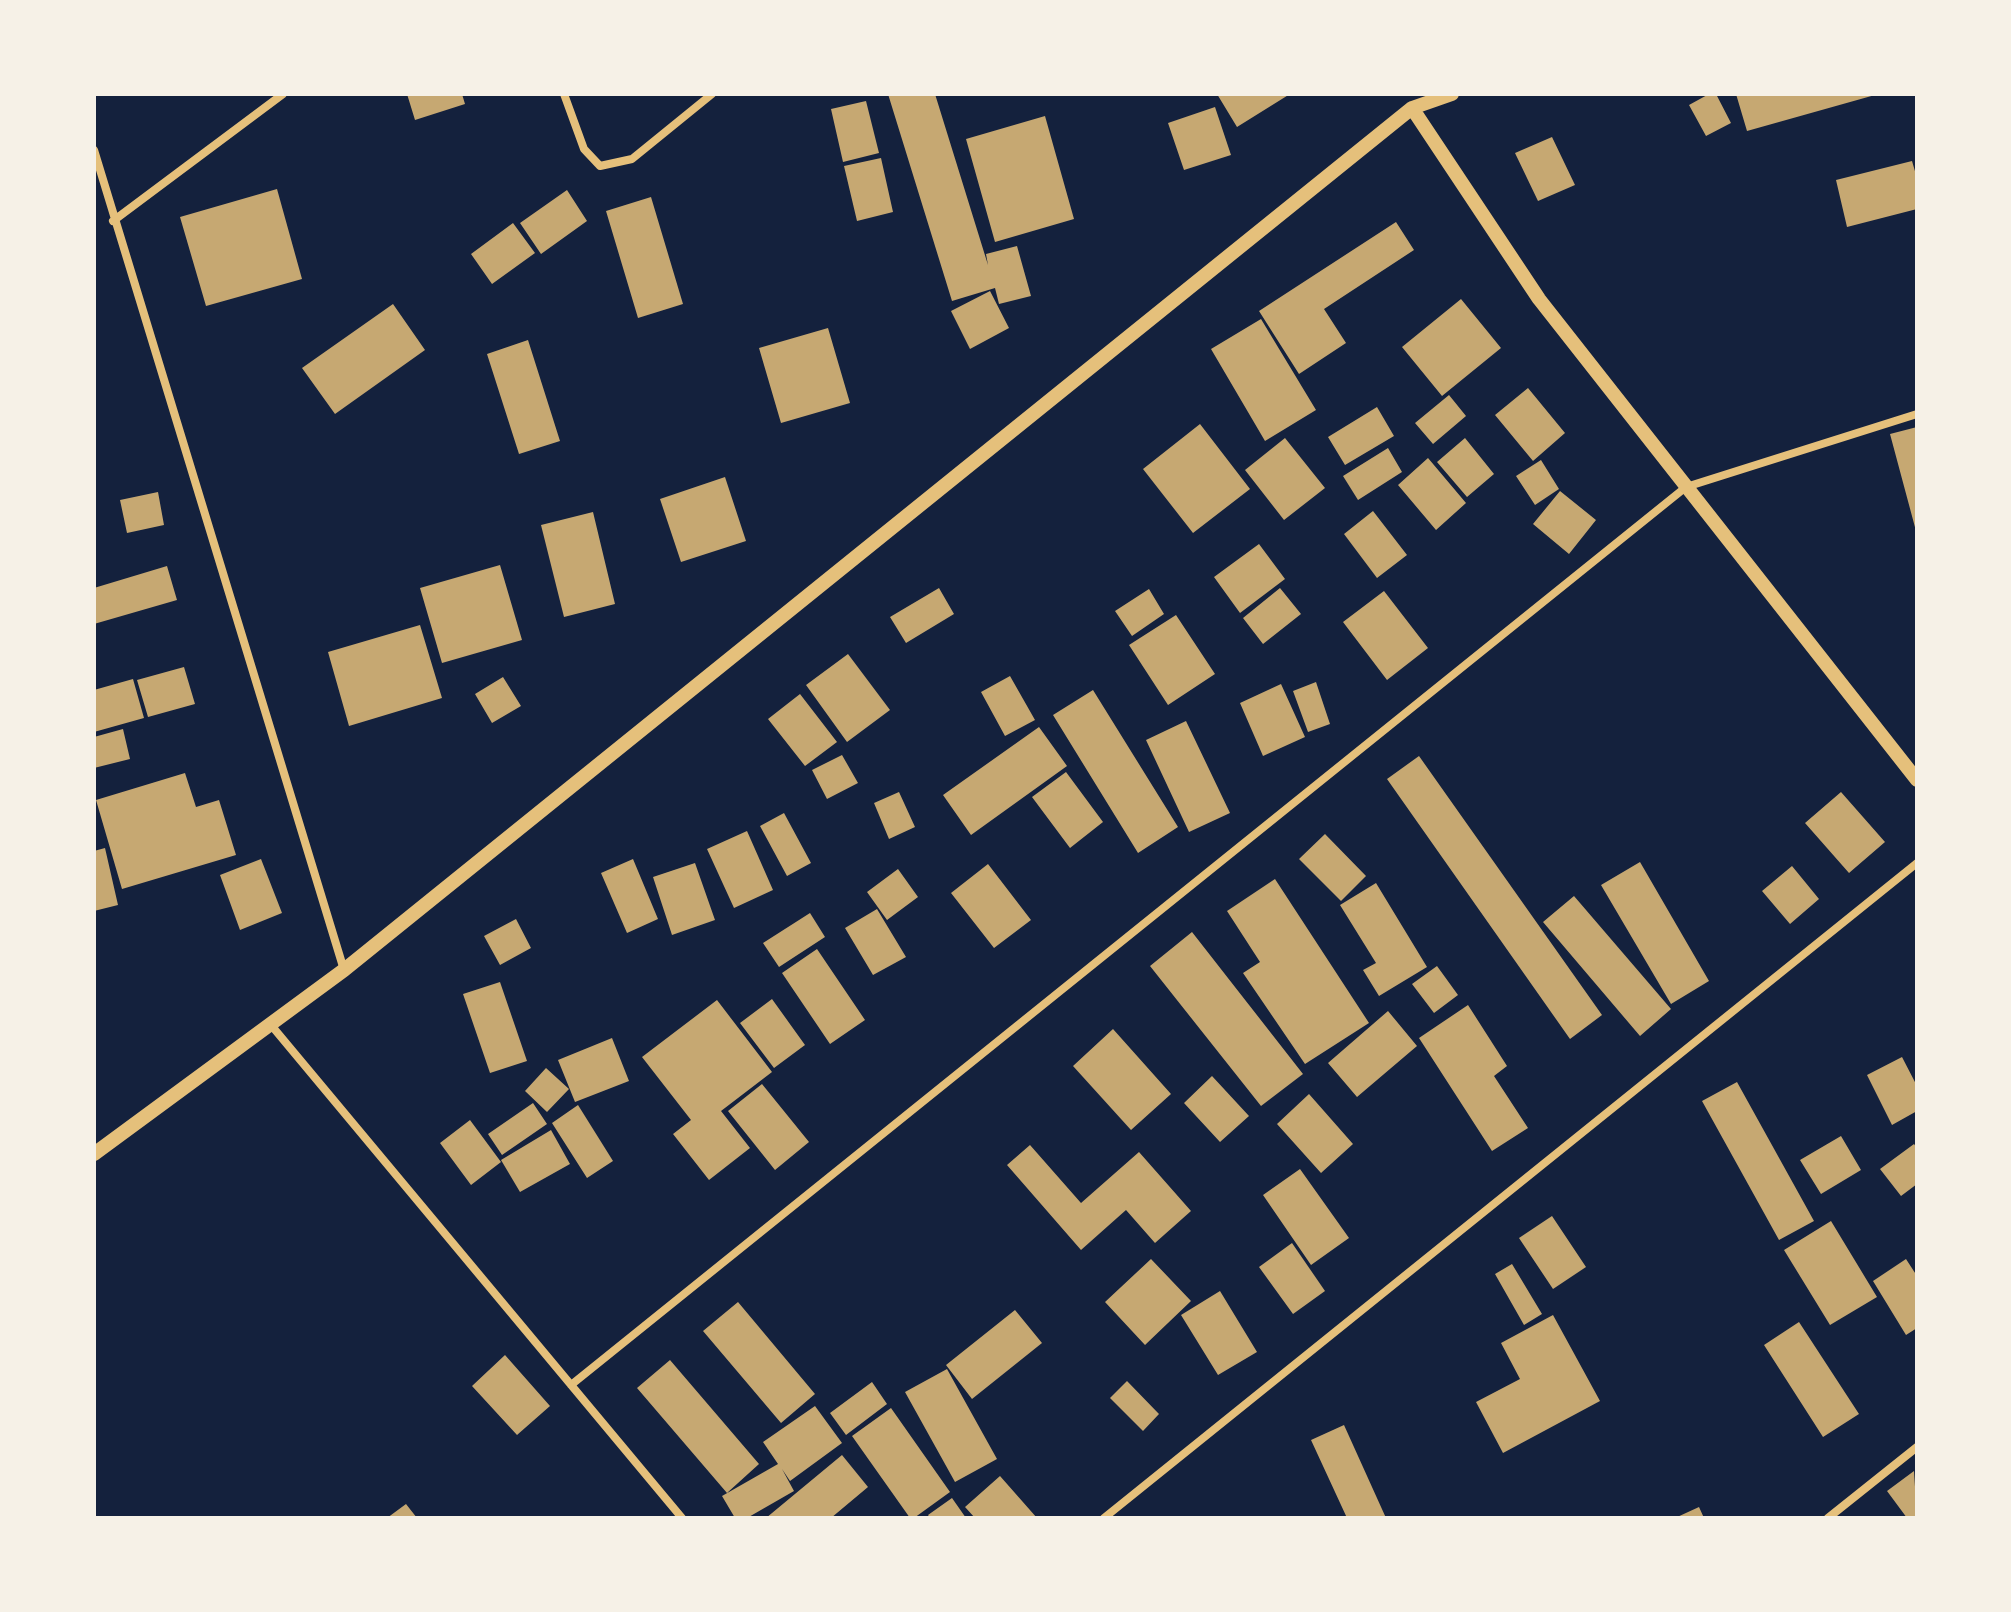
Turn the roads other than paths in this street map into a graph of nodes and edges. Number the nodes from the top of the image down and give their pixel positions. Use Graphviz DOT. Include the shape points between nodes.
graph roads {
  1 [pos="283,94"];
  2 [pos="564,94"];
  3 [pos="712,94"];
  4 [pos="1452,94"];
  5 [pos="1410,101"];
  6 [pos="94,150"];
  7 [pos="113,221"];
  8 [pos="1917,414"];
  9 [pos="1686,487"];
  10 [pos="1917,780"];
  11 [pos="1917,863"];
  12 [pos="344,970"];
  13 [pos="271,1025"];
  14 [pos="94,1154"];
  15 [pos="571,1385"];
  16 [pos="1917,1447"];
  17 [pos="682,1518"];
  18 [pos="1104,1518"];
  19 [pos="1828,1518"];
  1 -- 7 [label="street"];
  2 -- 3 [label="street" via="584,149 600,166 632,159"];
  4 -- 5 [label="street"];
  5 -- 9 [label="street" via="1539,299"];
  5 -- 12 [label="street"];
  6 -- 7 [label="street"];
  7 -- 12 [label="street"];
  8 -- 9 [label="street"];
  9 -- 10 [label="street"];
  9 -- 15 [label="street"];
  11 -- 18 [label="street"];
  12 -- 13 [label="street"];
  13 -- 14 [label="street"];
  13 -- 15 [label="street"];
  15 -- 17 [label="street"];
  16 -- 19 [label="street"];
}
